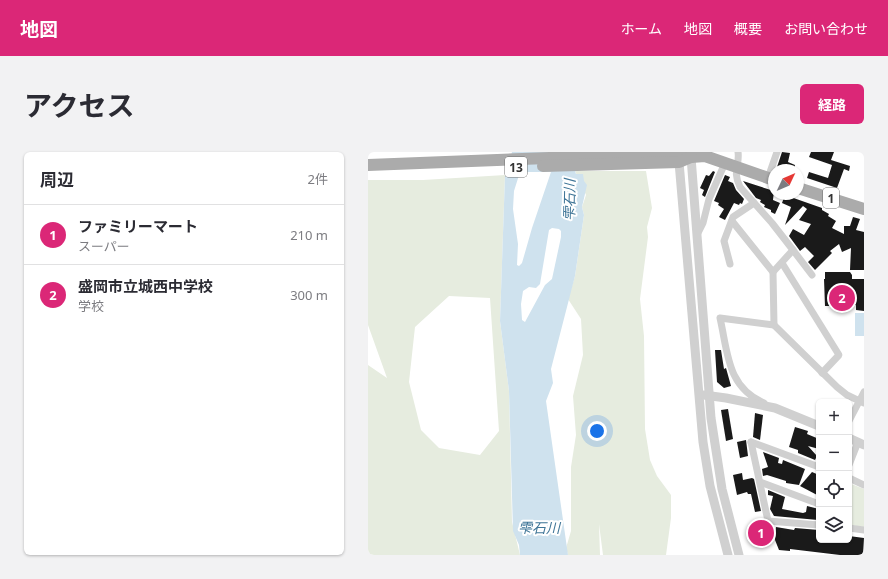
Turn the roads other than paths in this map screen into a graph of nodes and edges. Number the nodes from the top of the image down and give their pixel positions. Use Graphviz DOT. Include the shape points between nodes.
graph roads {
  1 [pos="739,152"];
  2 [pos="777,152"];
  3 [pos="684,155"];
  4 [pos="663,158"];
  5 [pos="774,164"];
  6 [pos="368,165"];
  7 [pos="730,165"];
  8 [pos="368,172"];
  9 [pos="768,178"];
  10 [pos="804,190"];
  11 [pos="754,202"];
  12 [pos="864,209"];
  13 [pos="732,221"];
  14 [pos="696,236"];
  15 [pos="793,250"];
  16 [pos="782,263"];
  17 [pos="730,264"];
  18 [pos="773,272"];
  19 [pos="812,275"];
  20 [pos="774,325"];
  21 [pos="822,373"];
  22 [pos="864,392"];
  23 [pos="699,394"];
  24 [pos="709,396"];
  25 [pos="862,402"];
  26 [pos="775,408"];
  27 [pos="852,417"];
  28 [pos="816,425"];
  29 [pos="861,443"];
  30 [pos="852,460"];
  31 [pos="816,466"];
  32 [pos="852,479"];
  33 [pos="760,482"];
  34 [pos="864,485"];
  35 [pos="816,503"];
  36 [pos="816,525"];
  37 [pos="852,528"];
  38 [pos="864,530"];
  39 [pos="728,555"];
  40 [pos="739,555"];
  1 -- 7 [label="street"];
  2 -- 5 [label="street"];
  3 -- 4 [label="main road, 13"];
  3 -- 7 [label="main road" via="706,156"];
  3 -- 14 [label="street"];
  3 -- 23 [label="street"];
  4 -- 6 [label="main road, 13"];
  4 -- 8 [label="main road, 13"];
  7 -- 9 [label="main road"];
  7 -- 11 [label="street" via="740,187"];
  7 -- 14 [label="street" via="709,199 703,223"];
  10 -- 12 [label="main road, 1"];
  11 -- 13 [label="street" via="733,217"];
  11 -- 15 [label="street"];
  13 -- 17 [label="street" via="724,241"];
  13 -- 18 [label="street"];
  14 -- 24 [label="street"];
  15 -- 16 [label="street"];
  15 -- 19 [label="street"];
  16 -- 18 [label="street"];
  16 -- 21 [label="street" via="839,355"];
  18 -- 20 [label="street"];
  20 -- 21 [label="street"];
  20 -- 26 [label="street" via="720,318 728,360 735,379 750,396"];
  21 -- 25 [label="street" via="847,395"];
  22 -- 25 [label="street"];
  23 -- 24 [label="street"];
  23 -- 39 [label="street" via="710,486"];
  24 -- 26 [label="street"];
  24 -- 40 [label="street" via="722,488"];
  25 -- 27 [label="street"];
  26 -- 28 [label="street"];
  29 -- 30 [label="street"];
  31 -- 33 [label="street" via="751,442"];
  32 -- 34 [label="street"];
  33 -- 35 [label="street"];
  33 -- 36 [label="street" via="768,520"];
  37 -- 38 [label="street"];
}
